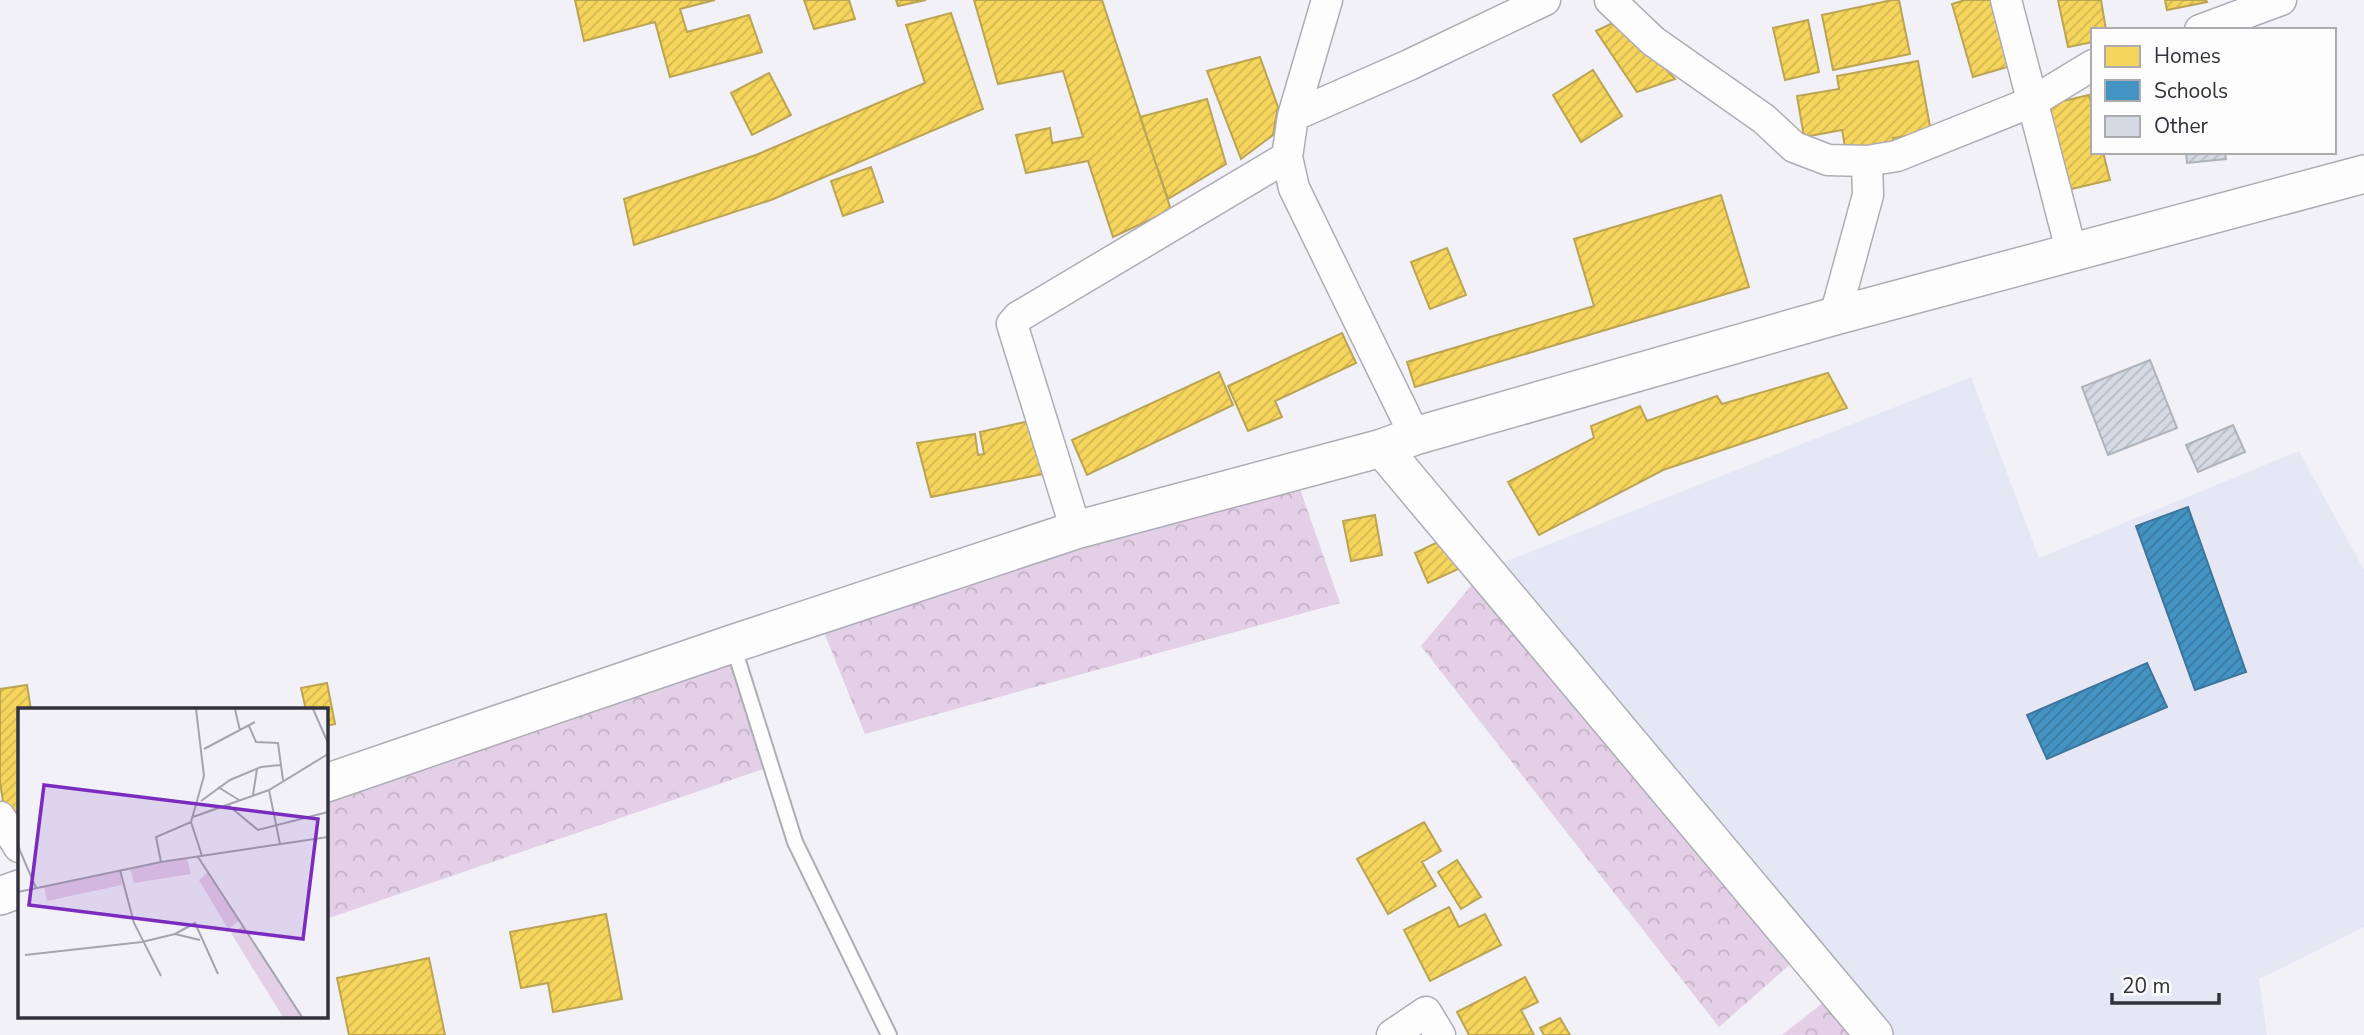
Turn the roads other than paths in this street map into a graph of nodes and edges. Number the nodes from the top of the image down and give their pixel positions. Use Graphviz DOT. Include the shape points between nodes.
graph roads {
  1 [pos="1545,0"];
  2 [pos="1611,0"];
  3 [pos="2006,0"];
  4 [pos="2281,0"];
  5 [pos="1327,1"];
  6 [pos="2205,28"];
  7 [pos="2091,66"];
  8 [pos="2032,102"];
  9 [pos="1293,116"];
  10 [pos="1287,157"];
  11 [pos="1867,161"];
  12 [pos="2364,174"];
  13 [pos="2071,250"];
  14 [pos="1835,316"];
  15 [pos="1398,442"];
  16 [pos="1076,530"];
  17 [pos="732,644"];
  18 [pos="327,783"];
  19 [pos="0,817"];
  20 [pos="18,845"];
  21 [pos="18,889"];
  22 [pos="0,896"];
  23 [pos="889,1035"];
  24 [pos="1392,1035"];
  25 [pos="1440,1035"];
  26 [pos="1874,1035"];
  1 -- 9 [label="street"];
  2 -- 11 [label="street" via="1653,41 1764,118 1794,147 1828,160"];
  3 -- 8 [label="street"];
  4 -- 6 [label="street"];
  5 -- 9 [label="street"];
  7 -- 8 [label="street"];
  8 -- 11 [label="street" via="1897,156"];
  8 -- 13 [label="street"];
  9 -- 10 [label="street"];
  10 -- 15 [label="street" via="1294,187"];
  10 -- 16 [label="street" via="1012,324"];
  11 -- 14 [label="street" via="1868,195"];
  12 -- 13 [label="street"];
  13 -- 14 [label="street"];
  14 -- 15 [label="street"];
  15 -- 16 [label="street"];
  15 -- 26 [label="street"];
  16 -- 17 [label="street"];
  17 -- 18 [label="street"];
  17 -- 23 [label="lane" via="795,842"];
  19 -- 20 [label="street"];
  21 -- 22 [label="street"];
  24 -- 25 [label="street" via="1426,1012"];
}
